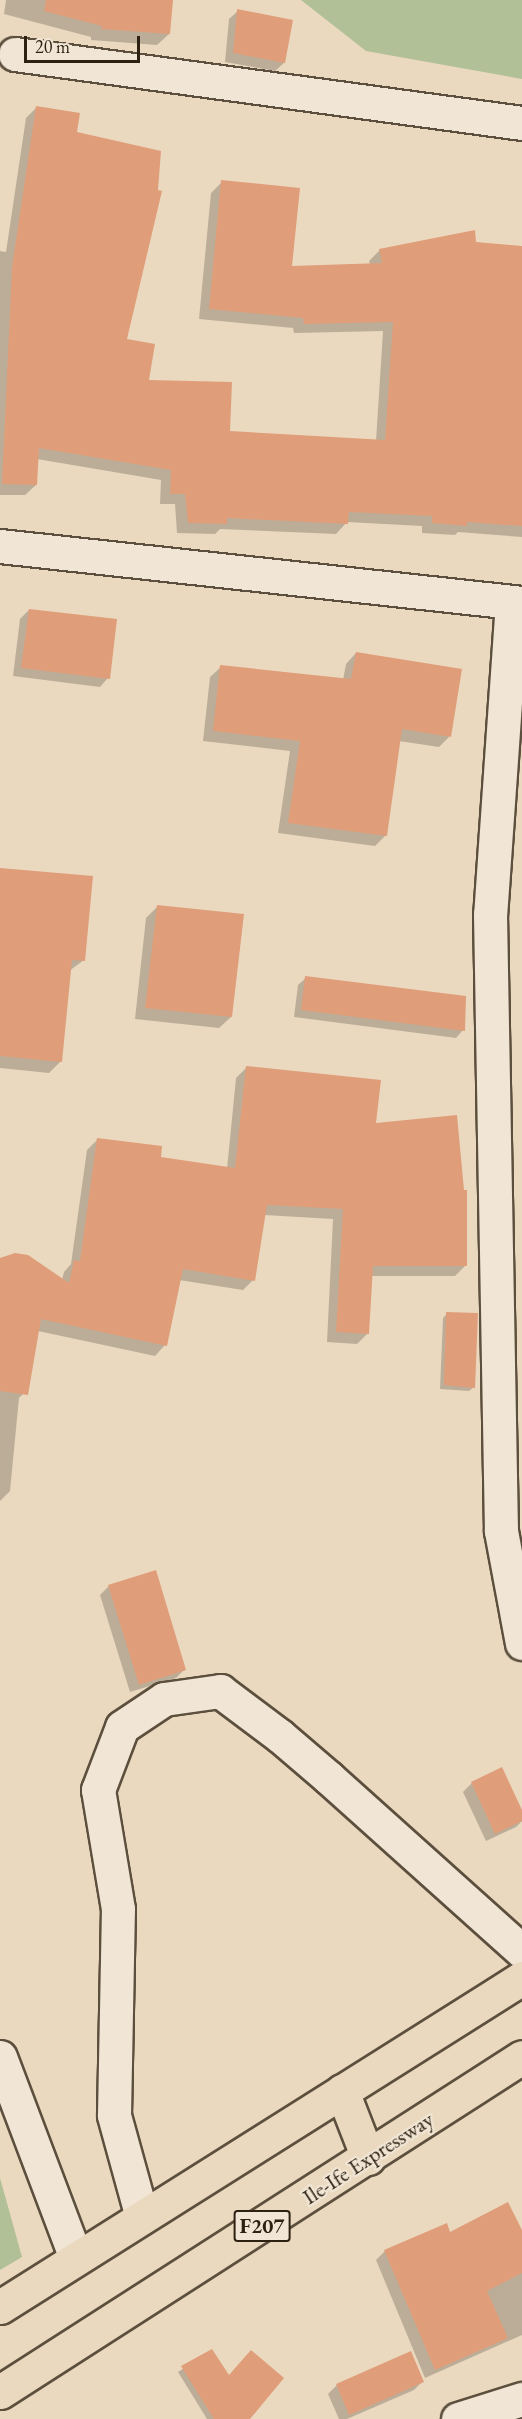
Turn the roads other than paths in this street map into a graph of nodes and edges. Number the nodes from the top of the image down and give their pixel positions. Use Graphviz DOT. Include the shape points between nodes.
graph roads {
  1 [pos="15,54"];
  2 [pos="522,123"];
  3 [pos="0,546"];
  4 [pos="517,603"];
  5 [pos="522,1643"];
  6 [pos="522,1951"];
  7 [pos="522,1978"];
  8 [pos="0,2057"];
  9 [pos="522,2057"];
  10 [pos="342,2091"];
  11 [pos="368,2158"];
  12 [pos="142,2217"];
  13 [pos="76,2258"];
  14 [pos="0,2307"];
  15 [pos="0,2392"];
  16 [pos="522,2399"];
  17 [pos="458,2419"];
  1 -- 2 [label="street"];
  3 -- 4 [label="street"];
  4 -- 5 [label="street" via="490,914 501,1531"];
  6 -- 12 [label="street" via="320,1771 220,1691 164,1699 122,1727 98,1790 118,1910 114,2115"];
  7 -- 10 [label="main road"];
  8 -- 13 [label="street"];
  9 -- 11 [label="main road, Ile-Ife Expressway / F207"];
  10 -- 11 [label="main road"];
  10 -- 12 [label="main road"];
  11 -- 15 [label="main road, Ile-Ife Expressway / F207"];
  12 -- 13 [label="main road"];
  13 -- 14 [label="main road"];
  16 -- 17 [label="street"];
}
